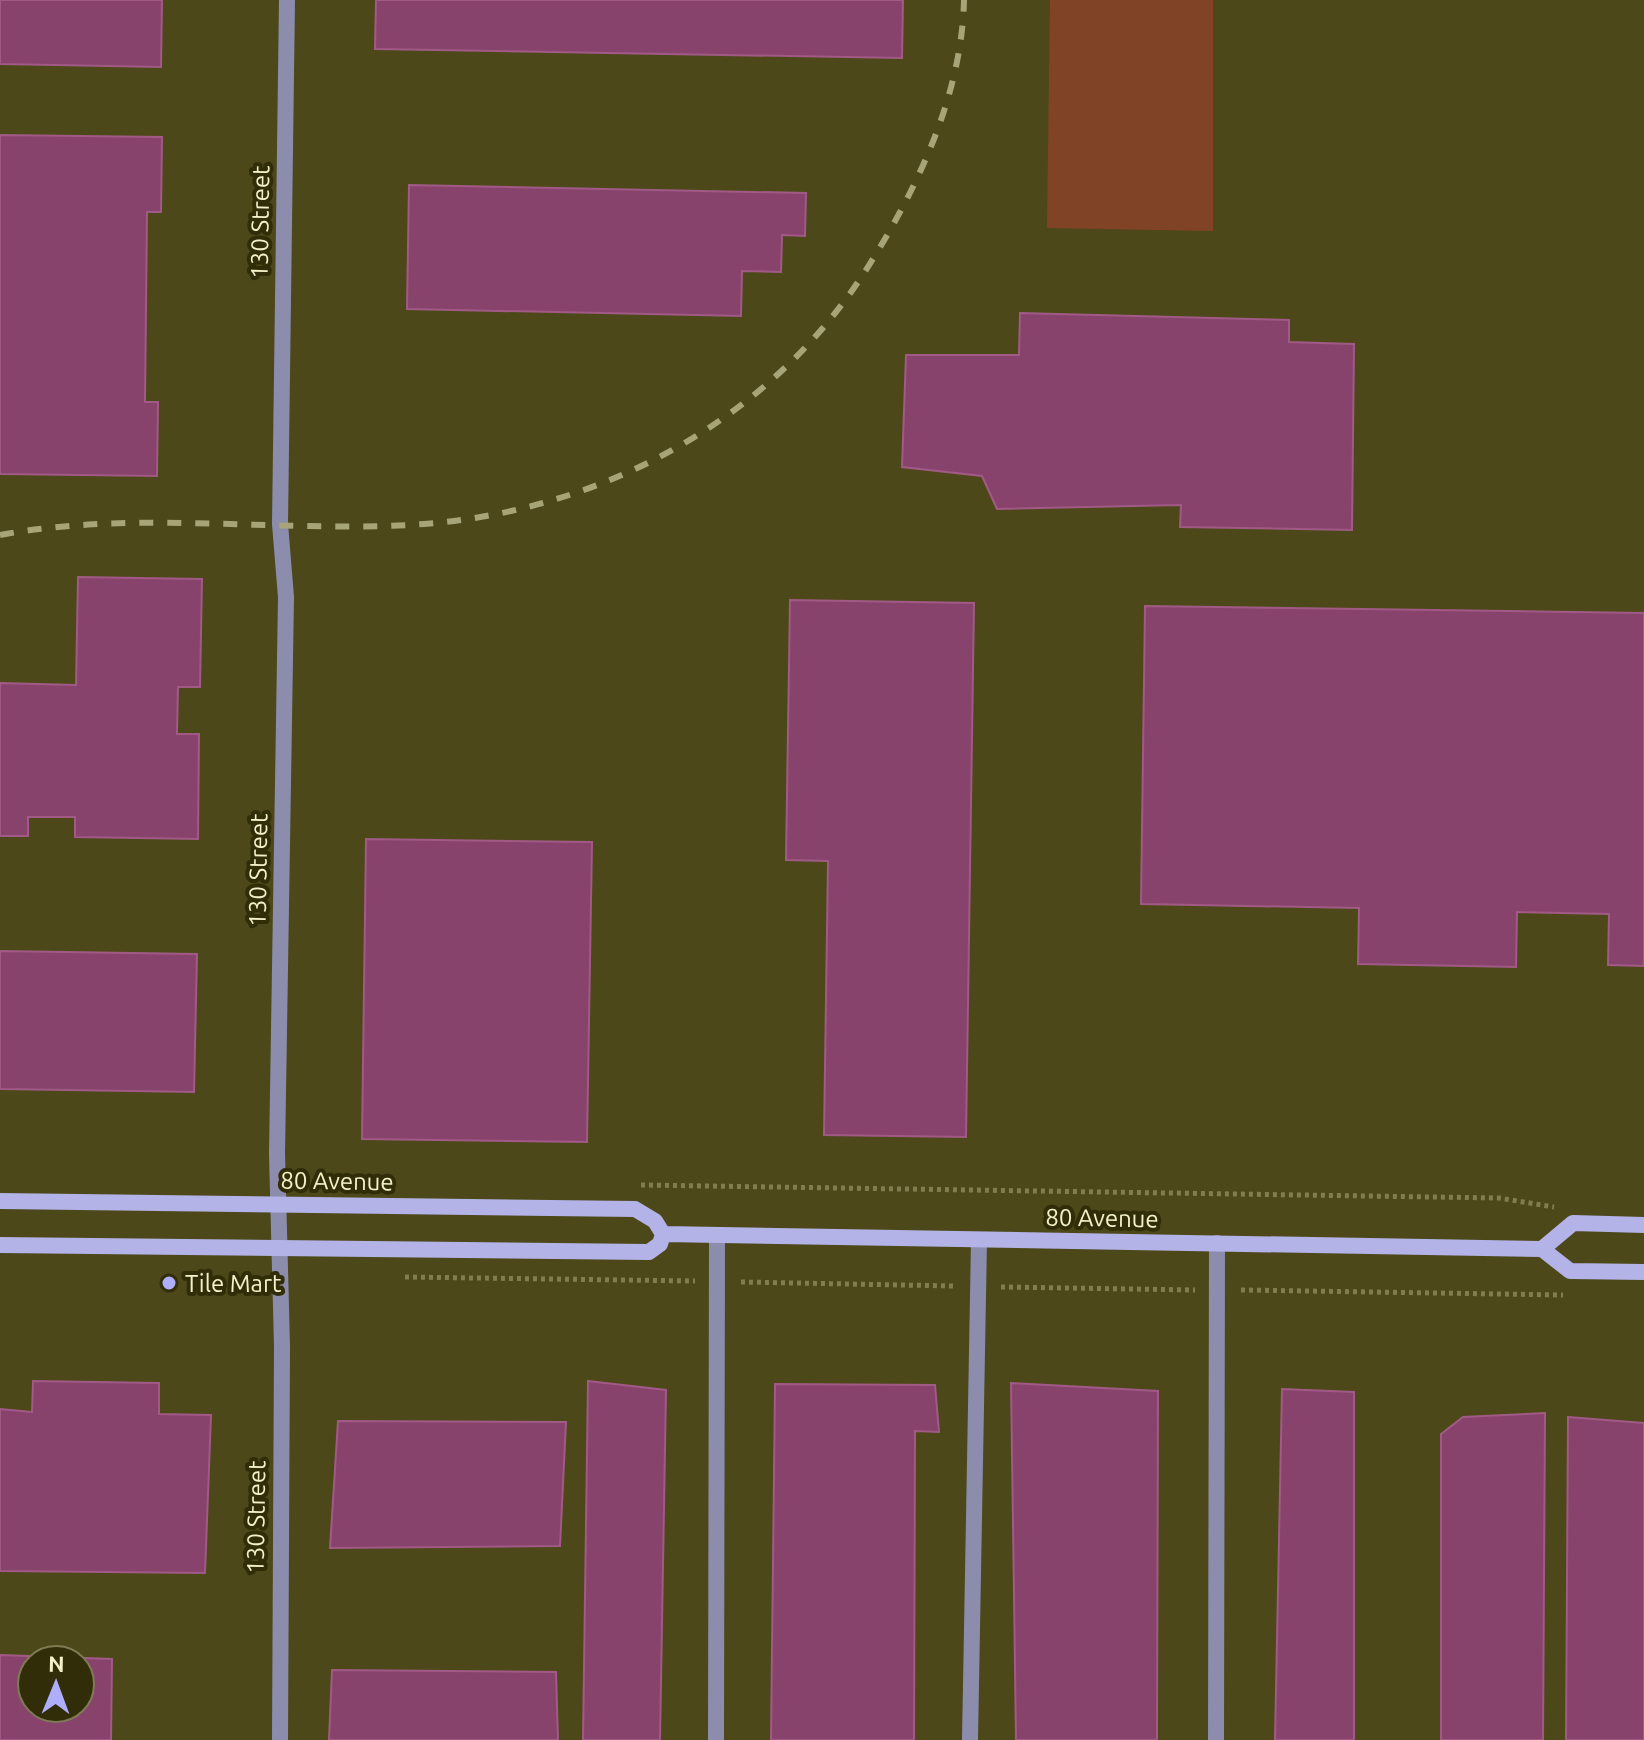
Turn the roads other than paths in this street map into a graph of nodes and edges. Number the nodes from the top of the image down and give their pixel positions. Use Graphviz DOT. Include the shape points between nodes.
graph roads {
  1 [pos="287,0"];
  2 [pos="0,1201"];
  3 [pos="277,1205"];
  4 [pos="1644,1225"];
  5 [pos="663,1234"];
  6 [pos="717,1235"];
  7 [pos="979,1240"];
  8 [pos="1217,1243"];
  9 [pos="0,1245"];
  10 [pos="278,1248"];
  11 [pos="1542,1249"];
  12 [pos="1644,1272"];
  13 [pos="280,1740"];
  14 [pos="716,1740"];
  15 [pos="970,1740"];
  16 [pos="1216,1740"];
  1 -- 3 [label="street, 130 Street"];
  2 -- 3 [label="main road, 80 Avenue"];
  3 -- 5 [label="main road, 80 Avenue" via="635,1209 655,1221"];
  3 -- 10 [label="street, 130 Street"];
  4 -- 11 [label="main road" via="1573,1223"];
  5 -- 6 [label="main road, 80 Avenue"];
  5 -- 10 [label="main road" via="649,1252"];
  6 -- 7 [label="main road, 80 Avenue"];
  6 -- 14 [label="street"];
  7 -- 8 [label="main road, 80 Avenue"];
  7 -- 15 [label="street"];
  8 -- 11 [label="main road, 80 Avenue"];
  8 -- 16 [label="street"];
  9 -- 10 [label="main road"];
  10 -- 13 [label="street, 130 Street"];
  11 -- 12 [label="main road" via="1570,1271"];
}
